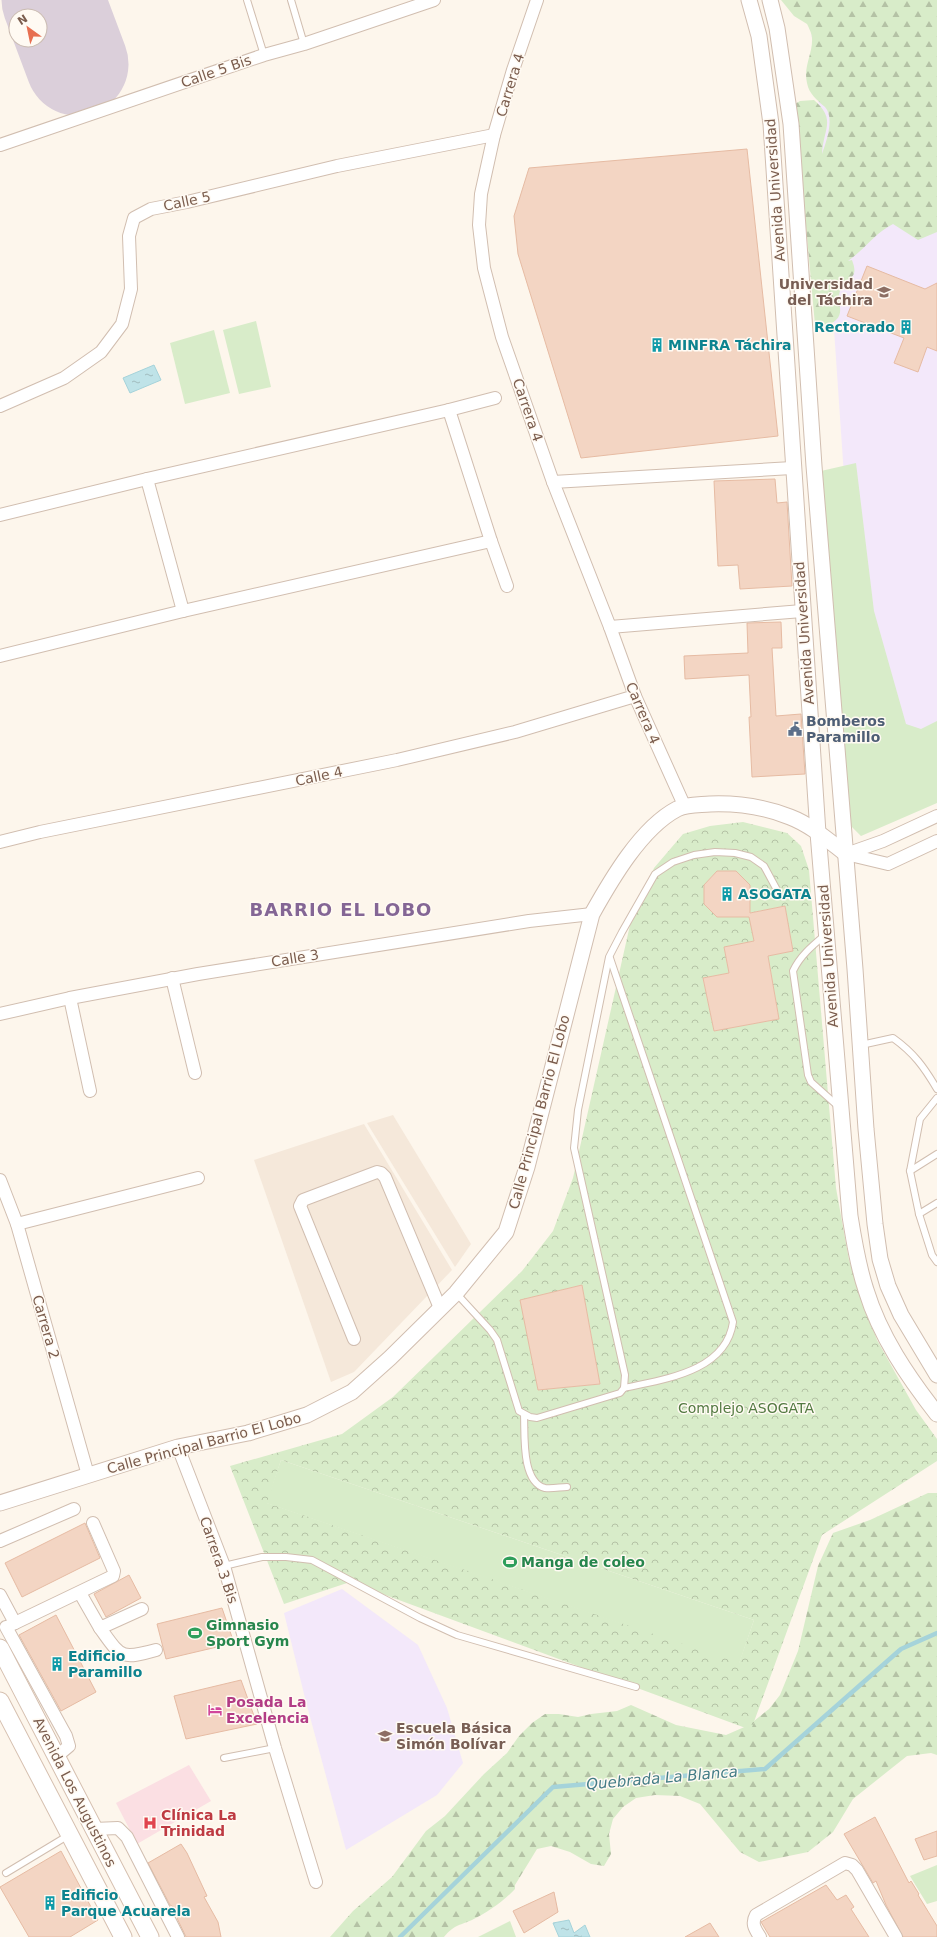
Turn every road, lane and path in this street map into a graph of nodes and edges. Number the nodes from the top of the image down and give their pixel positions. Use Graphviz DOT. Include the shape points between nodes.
graph roads {
  1 [pos="246,0"];
  2 [pos="291,0"];
  3 [pos="434,0"];
  4 [pos="537,0"];
  5 [pos="749,0"];
  6 [pos="770,0"];
  7 [pos="304,44"];
  8 [pos="264,55"];
  9 [pos="494,135"];
  10 [pos="0,145"];
  11 [pos="495,398"];
  12 [pos="0,406"];
  13 [pos="450,410"];
  14 [pos="792,468"];
  15 [pos="147,479"];
  16 [pos="553,482"];
  17 [pos="0,514"];
  18 [pos="491,541"];
  19 [pos="508,586"];
  20 [pos="182,611"];
  21 [pos="802,611"];
  22 [pos="610,628"];
  23 [pos="0,656"];
  24 [pos="635,696"];
  25 [pos="684,805"];
  26 [pos="937,816"];
  27 [pos="818,833"];
  28 [pos="937,841"];
  29 [pos="0,842"];
  30 [pos="846,854"];
  31 [pos="777,890"];
  32 [pos="592,914"];
  33 [pos="827,934"];
  34 [pos="609,957"];
  35 [pos="172,978"];
  36 [pos="70,998"];
  37 [pos="0,1014"];
  38 [pos="861,1045"];
  39 [pos="195,1074"];
  40 [pos="937,1089"];
  41 [pos="90,1091"];
  42 [pos="937,1098"];
  43 [pos="840,1108"];
  44 [pos="937,1154"];
  45 [pos="910,1171"];
  46 [pos="198,1178"];
  47 [pos="0,1180"];
  48 [pos="937,1203"];
  49 [pos="919,1214"];
  50 [pos="17,1224"];
  51 [pos="935,1253"];
  52 [pos="937,1262"];
  53 [pos="456,1293"];
  54 [pos="440,1308"];
  55 [pos="354,1339"];
  56 [pos="937,1375"];
  57 [pos="624,1388"];
  58 [pos="937,1414"];
  59 [pos="524,1415"];
  60 [pos="178,1447"];
  61 [pos="88,1475"];
  62 [pos="567,1486"];
  63 [pos="0,1503"];
  64 [pos="74,1509"];
  65 [pos="93,1523"];
  66 [pos="0,1541"];
  67 [pos="224,1566"];
  68 [pos="80,1593"];
  69 [pos="0,1595"];
  70 [pos="142,1609"];
  71 [pos="7,1626"];
  72 [pos="100,1628"];
  73 [pos="0,1648"];
  74 [pos="156,1650"];
  75 [pos="636,1687"];
  76 [pos="0,1701"];
  77 [pos="275,1748"];
  78 [pos="57,1756"];
  79 [pos="224,1758"];
  80 [pos="94,1829"];
  81 [pos="70,1834"];
  82 [pos="6,1873"];
  83 [pos="316,1882"];
  84 [pos="123,1937"];
  85 [pos="150,1937"];
  86 [pos="178,1937"];
  87 [pos="760,1937"];
  88 [pos="896,1937"];
  1 -- 8 [label="lane"];
  2 -- 7 [label="lane"];
  3 -- 7 [label="street, Calle 5 Bis"];
  4 -- 9 [label="street, Carrera 4"];
  5 -- 14 [label="street, Avenida Universidad" via="759,36 771,124"];
  6 -- 30 [label="street, Avenida Universidad" via="777,28 791,124 814,466"];
  7 -- 8 [label="street, Calle 5 Bis"];
  8 -- 10 [label="street, Calle 5 Bis"];
  9 -- 12 [label="street, Calle 5" via="337,166 151,208 134,218 129,236 131,289 122,324 101,352 64,378"];
  9 -- 16 [label="street, Carrera 4" via="481,194 479,225 484,268 502,337"];
  11 -- 13 [label="street"];
  13 -- 15 [label="street"];
  13 -- 18 [label="street"];
  14 -- 16 [label="street"];
  14 -- 21 [label="street, Avenida Universidad"];
  15 -- 17 [label="street"];
  15 -- 20 [label="street"];
  16 -- 22 [label="street, Carrera 4"];
  18 -- 19 [label="street"];
  18 -- 20 [label="street"];
  20 -- 23 [label="street"];
  21 -- 22 [label="street"];
  21 -- 27 [label="street, Avenida Universidad"];
  22 -- 24 [label="street, Carrera 4"];
  24 -- 25 [label="street, Carrera 4"];
  24 -- 29 [label="street, Calle 4" via="515,732 397,760"];
  25 -- 27 [label="street, Calle Principal Barrio El Lobo" via="749,805 790,817"];
  25 -- 32 [label="street, Calle Principal Barrio El Lobo" via="665,817 644,837 610,882"];
  26 -- 30 [label="street" via="883,841"];
  27 -- 30 [label="street, Calle Principal Barrio El Lobo"];
  27 -- 33 [label="street, Avenida Universidad"];
  28 -- 30 [label="street" via="888,864"];
  30 -- 38 [label="street, Avenida Universidad"];
  31 -- 34 [label="lane" via="764,866 751,857 715,852 673,862 655,874"];
  32 -- 35 [label="street, Calle 3" via="529,921"];
  32 -- 53 [label="street, Calle Principal Barrio El Lobo" via="528,1167 506,1232"];
  33 -- 43 [label="street, Avenida Universidad"];
  33 -- 43 [label="lane" via="807,950 793,971 808,1075 811,1082"];
  34 -- 57 [label="lane" via="578,1110 574,1148 625,1375"];
  34 -- 57 [label="lane" via="733,1322 731,1334 722,1349 701,1366 672,1378"];
  35 -- 36 [label="street, Calle 3"];
  35 -- 39 [label="street"];
  36 -- 37 [label="street, Calle 3"];
  36 -- 41 [label="street"];
  38 -- 40 [label="lane" via="893,1038 910,1050"];
  38 -- 56 [label="street, Avenida Universidad" via="870,1174 880,1259 901,1315"];
  42 -- 45 [label="lane" via="920,1119"];
  43 -- 58 [label="street, Avenida Universidad" via="850,1216 866,1291 881,1329 916,1386"];
  44 -- 45 [label="lane"];
  45 -- 49 [label="lane"];
  46 -- 50 [label="street"];
  47 -- 50 [label="street, Carrera 2"];
  48 -- 49 [label="lane"];
  49 -- 51 [label="lane"];
  50 -- 61 [label="street, Carrera 2"];
  51 -- 52 [label="lane"];
  53 -- 54 [label="street, Calle Principal Barrio El Lobo"];
  53 -- 59 [label="lane" via="496,1340 517,1406"];
  54 -- 55 [label="street" via="385,1178 382,1173 377,1172 304,1200 300,1206"];
  54 -- 60 [label="street, Calle Principal Barrio El Lobo" via="352,1392 307,1415 248,1433"];
  57 -- 59 [label="lane" via="615,1396 536,1418"];
  59 -- 62 [label="lane" via="526,1460 531,1477 545,1488"];
  60 -- 61 [label="street, Calle Principal Barrio El Lobo"];
  60 -- 67 [label="street, Carrera 3 Bis"];
  61 -- 63 [label="street, Calle Principal Barrio El Lobo"];
  64 -- 66 [label="street"];
  65 -- 68 [label="street" via="114,1572 110,1579"];
  67 -- 75 [label="lane" via="262,1557 286,1556 312,1560 420,1618 457,1634"];
  67 -- 77 [label="street, Carrera 3 Bis"];
  68 -- 71 [label="street"];
  68 -- 72 [label="street"];
  69 -- 71 [label="street"];
  70 -- 72 [label="street"];
  71 -- 78 [label="street" via="66,1736 69,1746"];
  72 -- 74 [label="street" via="118,1652 125,1656 133,1657"];
  73 -- 78 [label="main road, Avenida Los Augustinos"];
  76 -- 81 [label="main road, Avenida Los Augustinos"];
  77 -- 79 [label="lane"];
  77 -- 83 [label="street, Carrera 3 Bis"];
  78 -- 80 [label="main road, Avenida Los Augustinos"];
  80 -- 85 [label="main road, Avenida Los Augustinos"];
  80 -- 86 [label="street" via="118,1828 127,1837"];
  81 -- 82 [label="lane"];
  81 -- 84 [label="main road, Avenida Los Augustinos"];
  87 -- 88 [label="street" via="754,1927 756,1915 845,1863 857,1870"];
}
